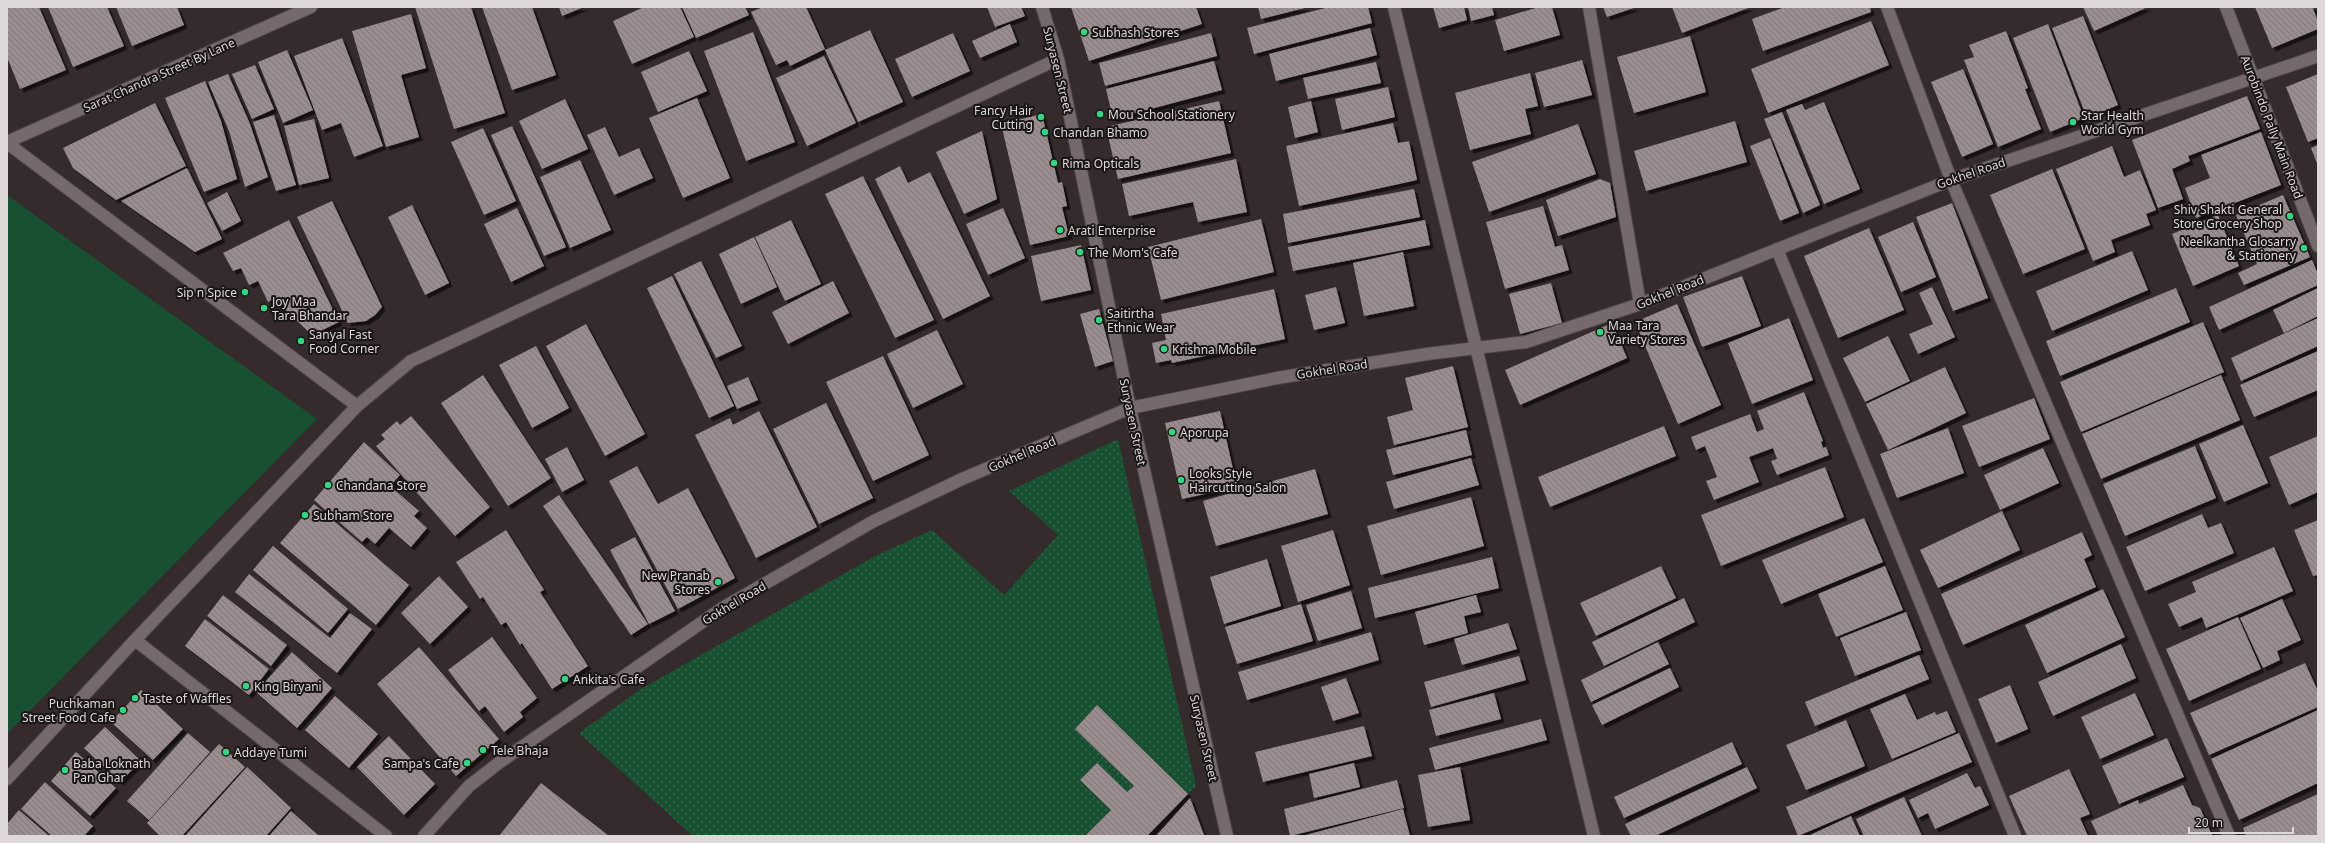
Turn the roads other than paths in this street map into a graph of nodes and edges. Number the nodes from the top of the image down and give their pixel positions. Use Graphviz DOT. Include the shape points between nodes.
graph roads {
  1 [pos="311,7"];
  2 [pos="1042,7"];
  3 [pos="1394,7"];
  4 [pos="1589,7"];
  5 [pos="1887,7"];
  6 [pos="2226,7"];
  7 [pos="2318,56"];
  8 [pos="1058,59"];
  9 [pos="2253,78"];
  10 [pos="7,143"];
  11 [pos="1951,180"];
  12 [pos="2318,246"];
  13 [pos="1777,249"];
  14 [pos="1640,304"];
  15 [pos="1477,349"];
  16 [pos="357,406"];
  17 [pos="1130,408"];
  18 [pos="135,640"];
  19 [pos="7,779"];
  20 [pos="386,836"];
  21 [pos="424,836"];
  22 [pos="1227,836"];
  23 [pos="1594,836"];
  24 [pos="2015,836"];
  25 [pos="2229,836"];
  1 -- 10 [label="street, Sarat Chandra Street By Lane"];
  2 -- 8 [label="street, Suryasen Street"];
  3 -- 15 [label="street"];
  4 -- 14 [label="street"];
  5 -- 11 [label="street"];
  6 -- 9 [label="street, Aurobindo Pally Main Road"];
  7 -- 9 [label="street, Gokhel Road"];
  8 -- 16 [label="street" via="424,354 397,371"];
  8 -- 17 [label="street, Suryasen Street"];
  9 -- 11 [label="street, Gokhel Road"];
  9 -- 12 [label="street, Aurobindo Pally Main Road"];
  10 -- 16 [label="street"];
  11 -- 13 [label="street, Gokhel Road"];
  11 -- 25 [label="street"];
  13 -- 14 [label="street, Gokhel Road"];
  13 -- 24 [label="street"];
  14 -- 15 [label="street, Gokhel Road" via="1526,342"];
  15 -- 17 [label="street, Gokhel Road" via="1427,354 1277,378"];
  15 -- 23 [label="street"];
  16 -- 18 [label="street"];
  17 -- 21 [label="street, Gokhel Road" via="962,479 881,518 724,607 500,762 469,786"];
  17 -- 22 [label="street, Suryasen Street"];
  18 -- 19 [label="street"];
  18 -- 20 [label="street"];
}
